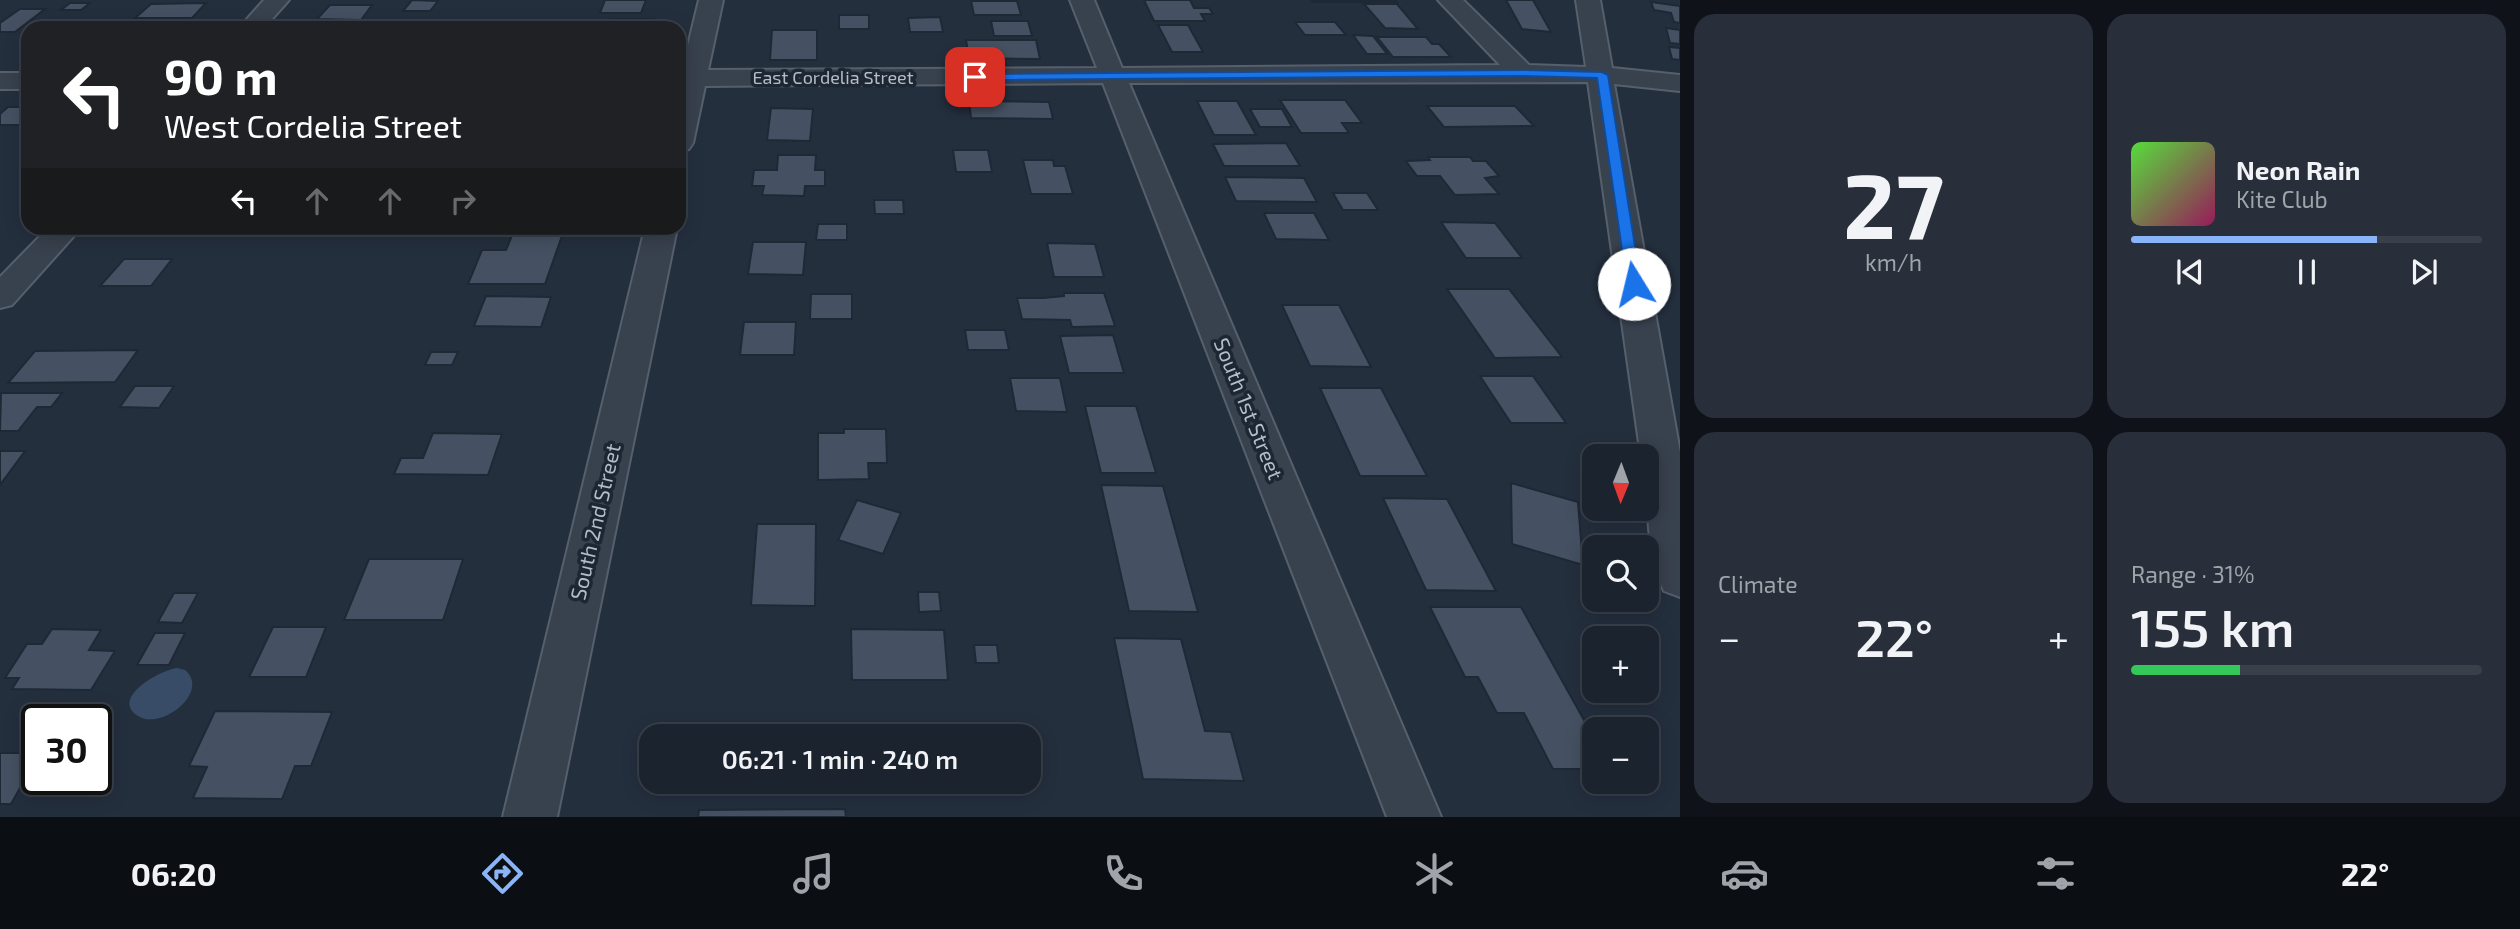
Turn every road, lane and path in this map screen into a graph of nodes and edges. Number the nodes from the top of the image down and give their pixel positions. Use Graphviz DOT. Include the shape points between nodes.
graph roads {
  1 [pos="277,0"];
  2 [pos="711,0"];
  3 [pos="1082,0"];
  4 [pos="1450,0"];
  5 [pos="1588,0"];
  6 [pos="258,21"];
  7 [pos="1522,73"];
  8 [pos="1602,75"];
  9 [pos="1113,76"];
  10 [pos="686,78"];
  11 [pos="0,81"];
  12 [pos="21,81"];
  13 [pos="1680,83"];
  14 [pos="58,235"];
  15 [pos="659,235"];
  16 [pos="0,297"];
  17 [pos="1680,578"];
  18 [pos="530,817"];
  19 [pos="1414,817"];
  1 -- 6 [label="street"];
  2 -- 10 [label="street"];
  3 -- 9 [label="street, South 1st Street"];
  4 -- 7 [label="street"];
  5 -- 8 [label="street"];
  7 -- 8 [label="street, East Cordelia Street"];
  7 -- 9 [label="street, East Cordelia Street"];
  8 -- 13 [label="street, East Cordelia Street"];
  8 -- 17 [label="street"];
  9 -- 10 [label="street, East Cordelia Street"];
  9 -- 19 [label="street, South 1st Street"];
  11 -- 12 [label="street"];
  14 -- 16 [label="street"];
  15 -- 18 [label="street, South 2nd Street"];
}
